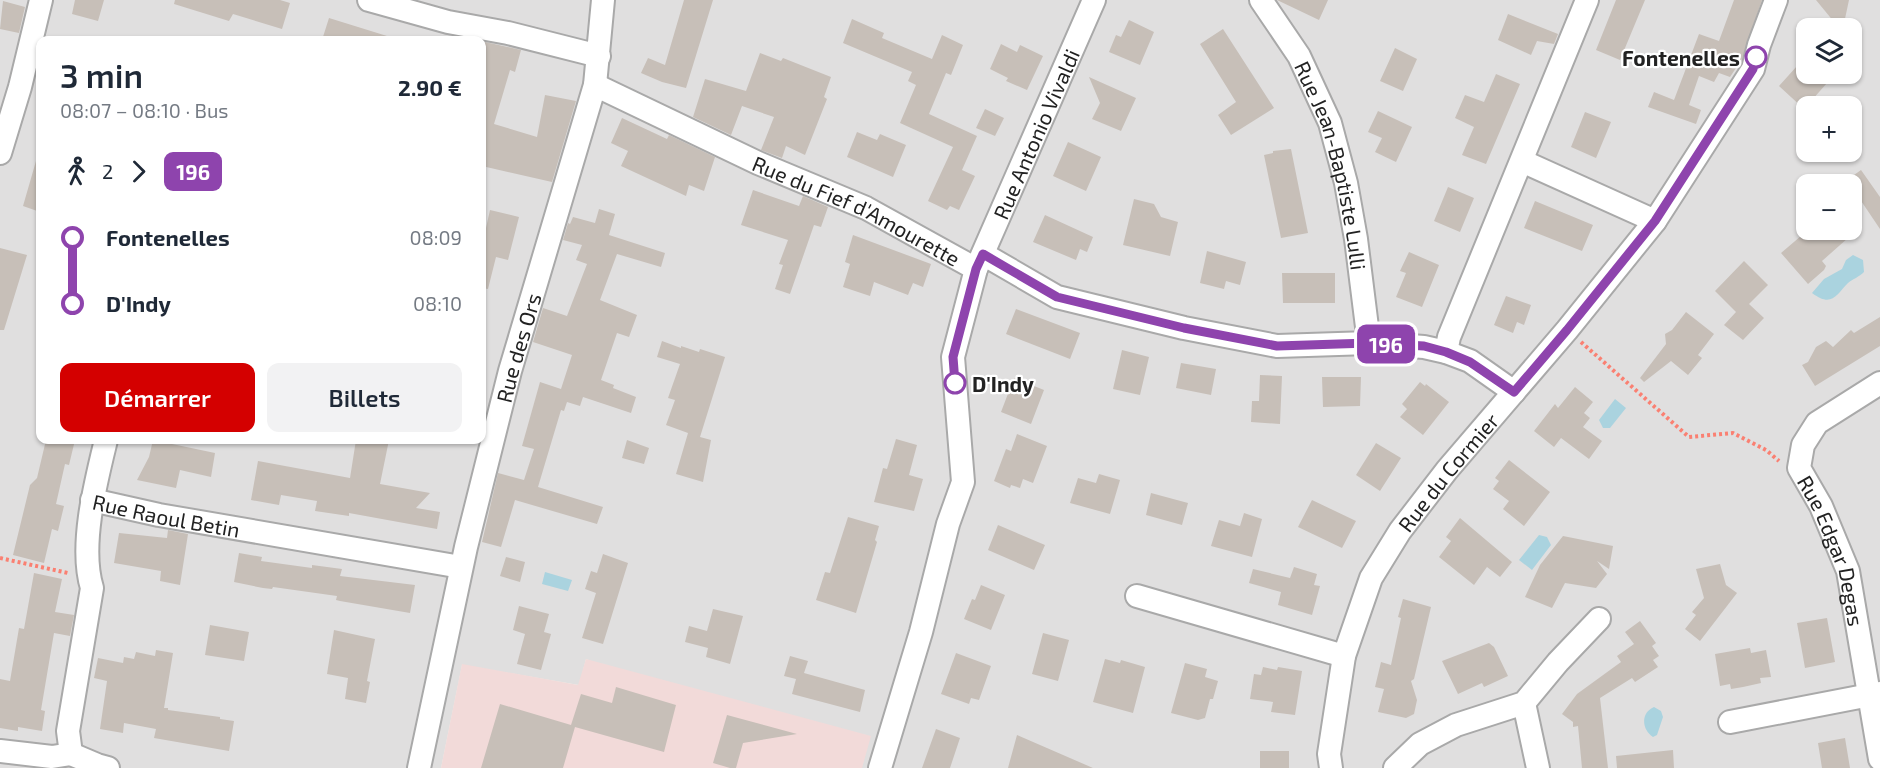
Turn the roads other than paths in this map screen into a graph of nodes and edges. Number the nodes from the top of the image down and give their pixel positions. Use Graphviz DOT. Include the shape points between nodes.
graph roads {
  1 [pos="41,0"];
  2 [pos="369,0"];
  3 [pos="603,0"];
  4 [pos="1094,0"];
  5 [pos="1261,0"];
  6 [pos="1587,0"];
  7 [pos="1776,0"];
  8 [pos="599,56"];
  9 [pos="595,85"];
  10 [pos="0,153"];
  11 [pos="1522,161"];
  12 [pos="1655,221"];
  13 [pos="980,261"];
  14 [pos="1369,343"];
  15 [pos="1446,352"];
  16 [pos="1880,383"];
  17 [pos="1514,392"];
  18 [pos="105,444"];
  19 [pos="92,500"];
  20 [pos="461,567"];
  21 [pos="1137,596"];
  22 [pos="1599,618"];
  23 [pos="1344,656"];
  24 [pos="1874,694"];
  25 [pos="1524,703"];
  26 [pos="1730,722"];
  27 [pos="0,751"];
  28 [pos="71,754"];
  29 [pos="1880,759"];
  30 [pos="108,768"];
  31 [pos="419,768"];
  32 [pos="880,768"];
  33 [pos="1331,768"];
  34 [pos="1395,768"];
  35 [pos="1538,768"];
  1 -- 10 [label="street"];
  2 -- 8 [label="street"];
  3 -- 8 [label="street, Rue des Ors"];
  4 -- 13 [label="street, Rue Antonio Vivaldi"];
  5 -- 14 [label="street, Rue Jean-Baptiste Lulli" via="1299,56 1330,123 1348,194"];
  6 -- 11 [label="street"];
  7 -- 12 [label="street, Rue du Cormier" via="1753,69"];
  8 -- 9 [label="street, Rue des Ors"];
  9 -- 13 [label="street, Rue du Fief d'Amourette" via="758,163 866,207"];
  9 -- 20 [label="street, Rue des Ors" via="510,371"];
  11 -- 12 [label="street"];
  11 -- 15 [label="street"];
  12 -- 17 [label="street, Rue du Cormier"];
  13 -- 14 [label="street" via="1057,297 1184,328 1277,346"];
  13 -- 32 [label="street, Rue du Fief d'Amourette" via="953,357 963,482"];
  14 -- 15 [label="street" via="1424,346"];
  15 -- 17 [label="street" via="1470,362"];
  16 -- 24 [label="street, Rue Edgar Degas" via="1817,423 1803,445 1799,468 1821,506 1848,571"];
  17 -- 23 [label="street, Rue du Cormier" via="1400,531 1371,578"];
  18 -- 19 [label="street"];
  19 -- 20 [label="street, Rue Raoul Betin"];
  19 -- 28 [label="street, Rue Raoul Betin" via="87,571 92,588 68,731"];
  20 -- 31 [label="street, Rue des Ors"];
  21 -- 23 [label="street"];
  22 -- 25 [label="street"];
  23 -- 33 [label="street, Rue du Cormier" via="1329,754"];
  24 -- 26 [label="street"];
  24 -- 29 [label="street, Rue Edgar Degas"];
  25 -- 34 [label="street" via="1456,725 1420,744"];
  25 -- 35 [label="street"];
  27 -- 28 [label="street" via="52,757"];
  28 -- 30 [label="street"];
}
